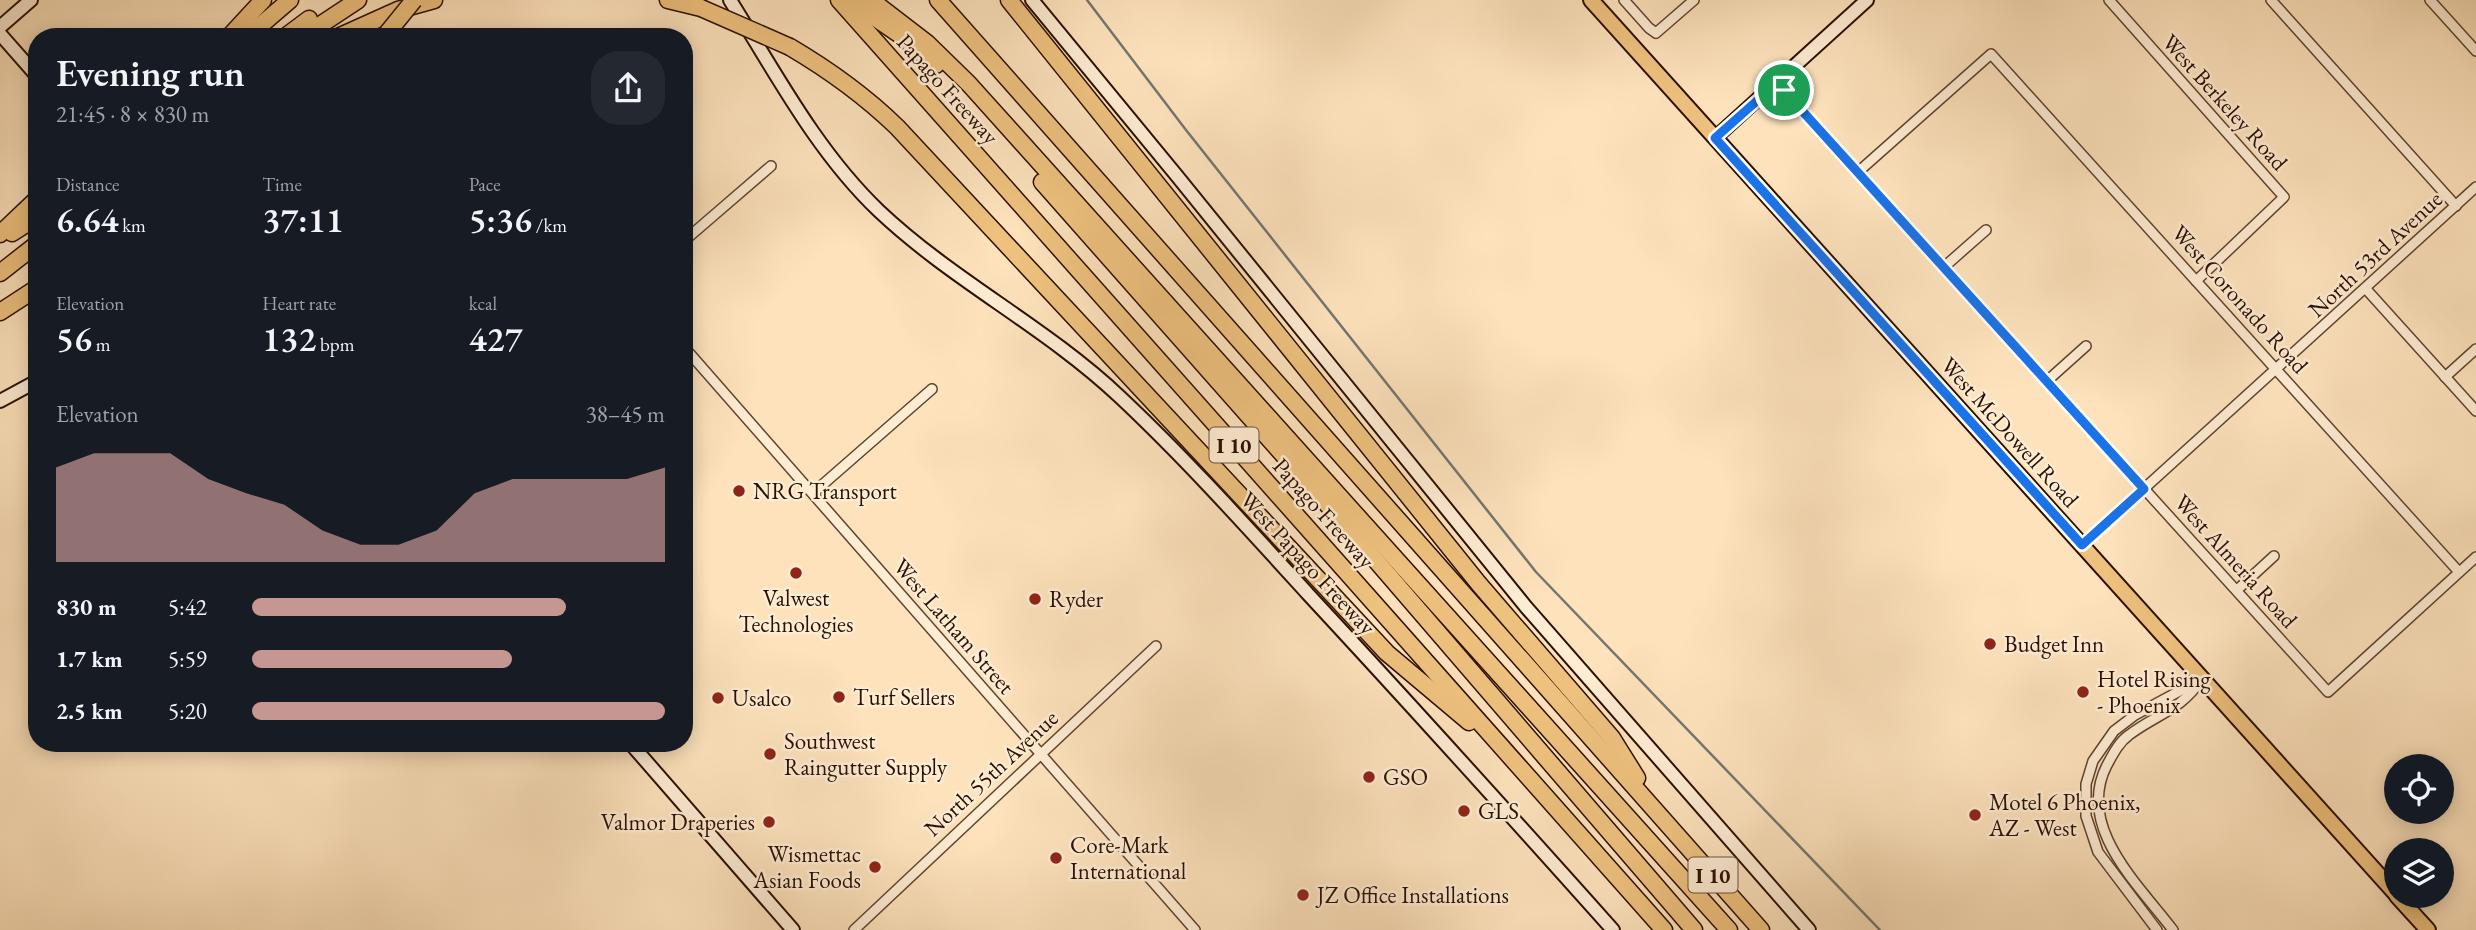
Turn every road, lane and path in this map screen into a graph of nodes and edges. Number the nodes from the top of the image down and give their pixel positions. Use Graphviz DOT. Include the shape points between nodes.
graph roads {
  1 [pos="31,0"];
  2 [pos="263,0"];
  3 [pos="290,0"];
  4 [pos="337,0"];
  5 [pos="358,0"];
  6 [pos="414,0"];
  7 [pos="434,0"];
  8 [pos="668,0"];
  9 [pos="730,0"];
  10 [pos="839,0"];
  11 [pos="849,0"];
  12 [pos="871,0"];
  13 [pos="938,0"];
  14 [pos="943,0"];
  15 [pos="1009,0"];
  16 [pos="1032,0"];
  17 [pos="1591,0"];
  18 [pos="1624,0"];
  19 [pos="1694,0"];
  20 [pos="1867,0"];
  21 [pos="2109,0"];
  22 [pos="2271,0"];
  23 [pos="2430,0"];
  24 [pos="0,27"];
  25 [pos="237,28"];
  26 [pos="257,28"];
  27 [pos="298,28"];
  28 [pos="316,28"];
  29 [pos="358,28"];
  30 [pos="391,28"];
  31 [pos="0,34"];
  32 [pos="2476,51"];
  33 [pos="28,65"];
  34 [pos="1012,83"];
  35 [pos="1777,83"];
  36 [pos="979,104"];
  37 [pos="1715,138"];
  38 [pos="771,166"];
  39 [pos="1858,172"];
  40 [pos="2476,187"];
  41 [pos="2456,206"];
  42 [pos="28,208"];
  43 [pos="28,214"];
  44 [pos="28,222"];
  45 [pos="1986,230"];
  46 [pos="693,234"];
  47 [pos="0,237"];
  48 [pos="28,253"];
  49 [pos="1944,267"];
  50 [pos="0,273"];
  51 [pos="2196,281"];
  52 [pos="2366,289"];
  53 [pos="28,294"];
  54 [pos="0,312"];
  55 [pos="2086,346"];
  56 [pos="2476,349"];
  57 [pos="693,357"];
  58 [pos="2277,369"];
  59 [pos="2445,377"];
  60 [pos="2047,381"];
  61 [pos="28,385"];
  62 [pos="932,389"];
  63 [pos="0,401"];
  64 [pos="2476,411"];
  65 [pos="2144,489"];
  66 [pos="813,493"];
  67 [pos="2082,545"];
  68 [pos="2274,556"];
  69 [pos="2476,557"];
  70 [pos="2459,572"];
  71 [pos="2236,590"];
  72 [pos="1156,646"];
  73 [pos="2202,678"];
  74 [pos="638,752"];
  75 [pos="1041,753"];
  76 [pos="1511,757"];
  77 [pos="1665,821"];
  78 [pos="2384,881"];
  79 [pos="2409,908"];
  80 [pos="793,930"];
  81 [pos="855,930"];
  82 [pos="1195,930"];
  83 [pos="1613,930"];
  84 [pos="1664,930"];
  85 [pos="1694,930"];
  86 [pos="1729,930"];
  87 [pos="1761,930"];
  88 [pos="1809,930"];
  89 [pos="2157,930"];
  90 [pos="2173,930"];
  91 [pos="2428,930"];
  1 -- 24 [label="main road"];
  2 -- 25 [label="highway"];
  3 -- 26 [label="highway"];
  4 -- 27 [label="highway"];
  5 -- 28 [label="highway"];
  6 -- 30 [label="highway, bridge"];
  7 -- 29 [label="highway"];
  8 -- 76 [label="highway, bridge" via="701,8 790,47 849,85 897,127 1387,653"];
  9 -- 83 [label="main road, West Papago Freeway" via="817,137 855,185 905,234 1118,395 1416,711"];
  10 -- 76 [label="highway, Papago Freeway / I 10"];
  11 -- 36 [label="highway" via="927,57"];
  12 -- 36 [label="highway" via="927,43"];
  13 -- 34 [label="highway, I 10"];
  14 -- 34 [label="highway"];
  15 -- 77 [label="highway" via="1463,564 1612,738"];
  16 -- 88 [label="main road" via="1526,607"];
  17 -- 37 [label="main road, West McDowell Road"];
  18 -- 19 [label="street" via="1656,33"];
  20 -- 35 [label="main road"];
  21 -- 51 [label="street, West Berkeley Road" via="2284,197"];
  22 -- 41 [label="street"];
  23 -- 32 [label="street"];
  31 -- 33 [label="main road"];
  34 -- 77 [label="highway, I 10"];
  35 -- 37 [label="main road"];
  35 -- 39 [label="street, West Almeria Road"];
  36 -- 85 [label="highway"];
  36 -- 86 [label="highway"];
  37 -- 67 [label="main road, West McDowell Road"];
  38 -- 46 [label="street"];
  39 -- 49 [label="street, West Almeria Road"];
  39 -- 51 [label="street, West Coronado Road" via="1991,54"];
  40 -- 41 [label="street, North 53rd Avenue"];
  41 -- 52 [label="street, North 53rd Avenue"];
  42 -- 47 [label="highway"];
  43 -- 47 [label="highway"];
  44 -- 47 [label="highway"];
  45 -- 49 [label="street"];
  48 -- 50 [label="highway"];
  49 -- 60 [label="street, West Almeria Road"];
  51 -- 58 [label="street, West Coronado Road"];
  52 -- 58 [label="street, North 53rd Avenue"];
  52 -- 59 [label="street"];
  53 -- 54 [label="highway"];
  55 -- 60 [label="street"];
  56 -- 59 [label="street"];
  57 -- 66 [label="street, West Latham Street"];
  58 -- 65 [label="street, North 53rd Avenue"];
  58 -- 70 [label="street, West Coronado Road"];
  59 -- 64 [label="street"];
  60 -- 65 [label="street, West Almeria Road"];
  61 -- 63 [label="main road"];
  62 -- 66 [label="street"];
  65 -- 67 [label="street, North 53rd Avenue"];
  65 -- 71 [label="street, West Almeria Road"];
  66 -- 75 [label="street, West Latham Street"];
  67 -- 73 [label="main road, West McDowell Road"];
  68 -- 71 [label="street"];
  69 -- 70 [label="street"];
  70 -- 71 [label="street, West Almeria Road" via="2328,692"];
  72 -- 75 [label="street, North 55th Avenue"];
  73 -- 78 [label="main road, West McDowell Road"];
  73 -- 89 [label="street" via="2123,723 2093,761 2086,783 2086,816 2098,852"];
  73 -- 90 [label="street" via="2188,699 2126,737 2102,774 2099,809 2104,835"];
  74 -- 80 [label="main road"];
  75 -- 81 [label="street, North 55th Avenue"];
  75 -- 82 [label="street, West Latham Street"];
  76 -- 84 [label="highway, Papago Freeway / I 10"];
  77 -- 87 [label="highway, I 10"];
  79 -- 91 [label="main road, West McDowell Road"];
}
